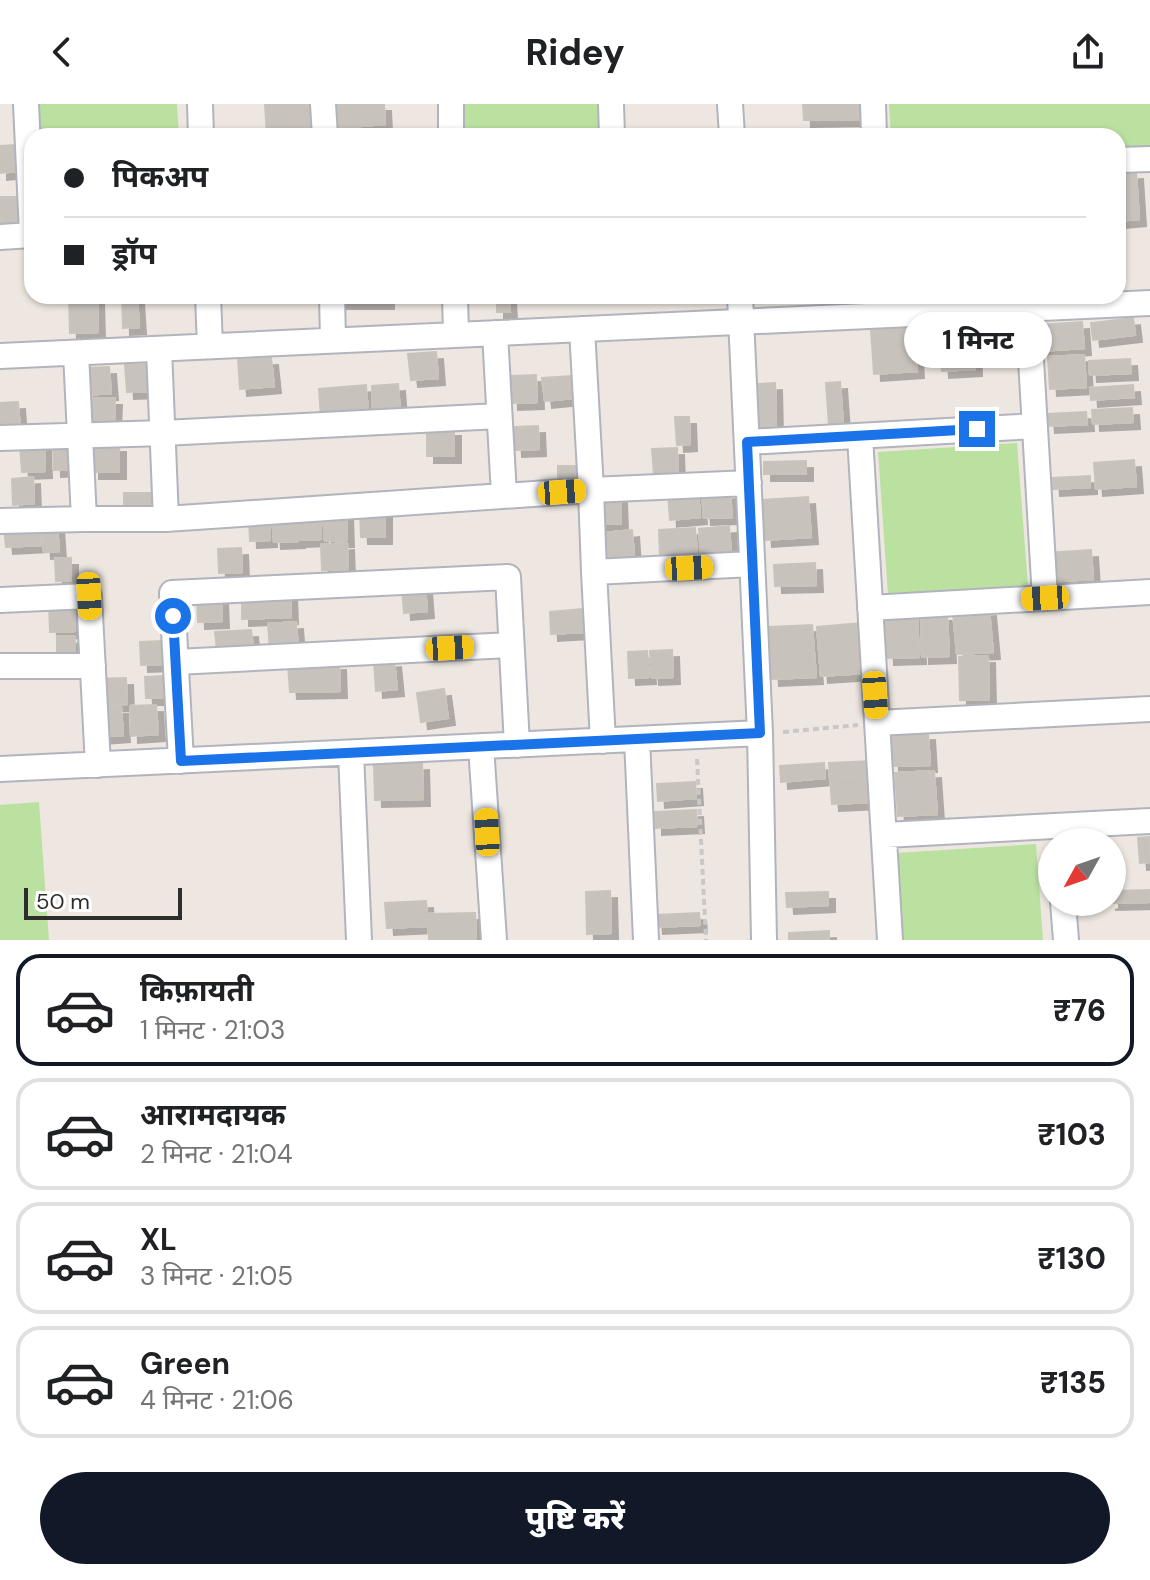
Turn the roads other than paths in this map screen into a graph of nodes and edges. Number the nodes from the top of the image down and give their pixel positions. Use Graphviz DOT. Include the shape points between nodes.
graph roads {
  1 [pos="26,104"];
  2 [pos="200,104"];
  3 [pos="323,104"];
  4 [pos="451,104"];
  5 [pos="611,104"];
  6 [pos="730,104"];
  7 [pos="873,104"];
  8 [pos="27,128"];
  9 [pos="201,128"];
  10 [pos="324,128"];
  11 [pos="451,128"];
  12 [pos="612,128"];
  13 [pos="732,128"];
  14 [pos="874,128"];
  15 [pos="1150,159"];
  16 [pos="1126,160"];
  17 [pos="24,235"];
  18 [pos="0,237"];
  19 [pos="1150,303"];
  20 [pos="208,304"];
  21 [pos="332,304"];
  22 [pos="455,304"];
  23 [pos="740,304"];
  24 [pos="1028,309"];
  25 [pos="1150,317"];
  26 [pos="741,321"];
  27 [pos="582,329"];
  28 [pos="495,333"];
  29 [pos="456,335"];
  30 [pos="333,340"];
  31 [pos="210,346"];
  32 [pos="159,349"];
  33 [pos="76,353"];
  34 [pos="0,356"];
  35 [pos="499,416"];
  36 [pos="1035,426"];
  37 [pos="164,433"];
  38 [pos="79,435"];
  39 [pos="860,436"];
  40 [pos="0,438"];
  41 [pos="747,442"];
  42 [pos="749,483"];
  43 [pos="591,490"];
  44 [pos="504,495"];
  45 [pos="84,519"];
  46 [pos="166,519"];
  47 [pos="0,521"];
  48 [pos="752,564"];
  49 [pos="594,572"];
  50 [pos="1150,592"];
  51 [pos="1045,598"];
  52 [pos="0,600"];
  53 [pos="870,608"];
  54 [pos="511,645"];
  55 [pos="176,662"];
  56 [pos="0,666"];
  57 [pos="93,666"];
  58 [pos="1150,709"];
  59 [pos="877,723"];
  60 [pos="760,733"];
  61 [pos="637,739"];
  62 [pos="603,741"];
  63 [pos="517,745"];
  64 [pos="481,746"];
  65 [pos="351,753"];
  66 [pos="181,761"];
  67 [pos="98,765"];
  68 [pos="0,769"];
  69 [pos="1150,821"];
  70 [pos="1100,828"];
  71 [pos="1038,834"];
  72 [pos="885,835"];
  73 [pos="1064,916"];
  74 [pos="359,940"];
  75 [pos="494,940"];
  76 [pos="646,940"];
  77 [pos="764,940"];
  78 [pos="890,940"];
  79 [pos="1066,940"];
  1 -- 8 [label="street"];
  2 -- 9 [label="street"];
  3 -- 10 [label="street"];
  4 -- 11 [label="street"];
  5 -- 12 [label="street"];
  6 -- 13 [label="street"];
  7 -- 14 [label="street"];
  15 -- 16 [label="street"];
  17 -- 18 [label="street"];
  19 -- 24 [label="street"];
  19 -- 25 [label="street"];
  20 -- 31 [label="street"];
  21 -- 30 [label="street"];
  22 -- 29 [label="street"];
  23 -- 26 [label="street"];
  24 -- 26 [label="street"];
  24 -- 36 [label="street"];
  26 -- 27 [label="street"];
  26 -- 41 [label="street"];
  27 -- 28 [label="street"];
  27 -- 43 [label="street"];
  28 -- 29 [label="street"];
  28 -- 35 [label="street"];
  29 -- 30 [label="street"];
  30 -- 31 [label="street"];
  31 -- 32 [label="street"];
  32 -- 33 [label="street"];
  32 -- 37 [label="street"];
  33 -- 34 [label="street"];
  33 -- 38 [label="street"];
  35 -- 37 [label="street"];
  35 -- 44 [label="street"];
  36 -- 39 [label="street"];
  36 -- 51 [label="street"];
  37 -- 38 [label="street"];
  37 -- 46 [label="street"];
  38 -- 40 [label="street"];
  38 -- 45 [label="street"];
  39 -- 41 [label="street"];
  39 -- 53 [label="street"];
  41 -- 42 [label="street"];
  42 -- 43 [label="street"];
  42 -- 48 [label="street"];
  43 -- 44 [label="street"];
  43 -- 49 [label="street"];
  44 -- 46 [label="street"];
  45 -- 46 [label="street"];
  45 -- 47 [label="street"];
  48 -- 49 [label="street"];
  48 -- 60 [label="street"];
  49 -- 62 [label="street"];
  50 -- 51 [label="street"];
  51 -- 53 [label="street"];
  52 -- 57 [label="street" via="89,596"];
  53 -- 59 [label="street"];
  54 -- 55 [label="street"];
  54 -- 55 [label="street" via="508,577 187,592 172,593"];
  54 -- 63 [label="street"];
  55 -- 66 [label="street"];
  56 -- 57 [label="street"];
  57 -- 67 [label="street"];
  58 -- 59 [label="street"];
  59 -- 72 [label="street"];
  60 -- 61 [label="street"];
  60 -- 77 [label="street"];
  61 -- 62 [label="street"];
  61 -- 76 [label="street"];
  62 -- 63 [label="street"];
  63 -- 64 [label="street"];
  64 -- 65 [label="street"];
  64 -- 75 [label="street"];
  65 -- 66 [label="street"];
  65 -- 74 [label="street"];
  66 -- 67 [label="street"];
  67 -- 68 [label="street"];
  69 -- 70 [label="street"];
  71 -- 72 [label="street"];
  72 -- 78 [label="street"];
  73 -- 79 [label="street"];
}
